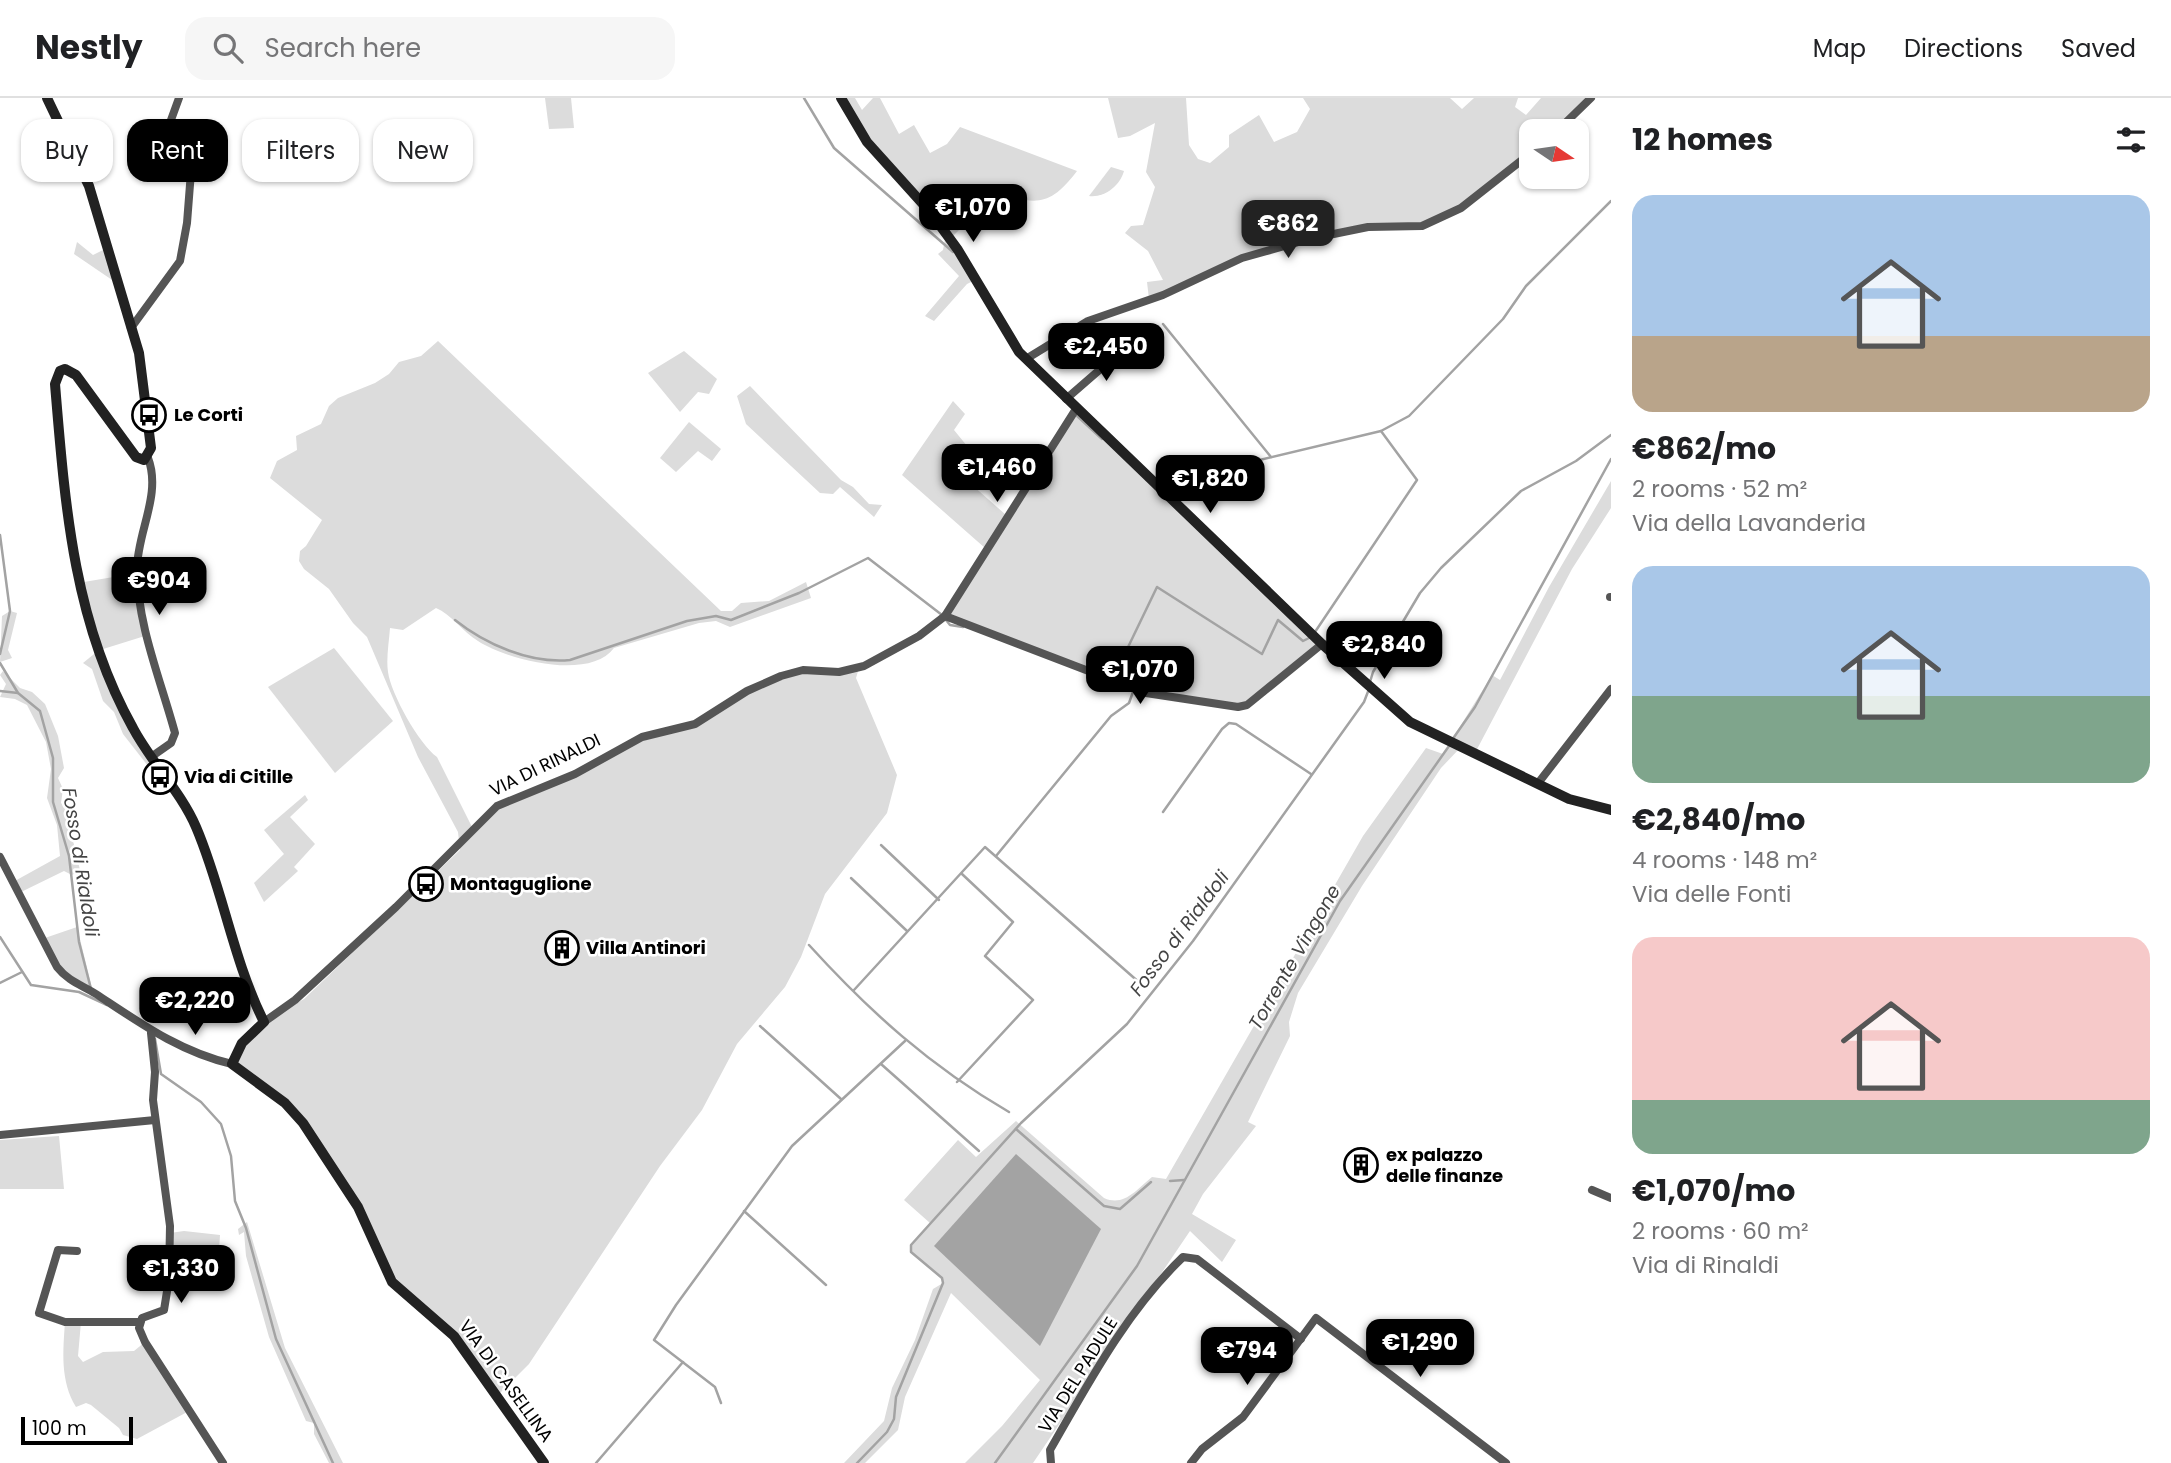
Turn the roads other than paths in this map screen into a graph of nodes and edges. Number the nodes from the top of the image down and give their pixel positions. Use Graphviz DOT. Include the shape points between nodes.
graph roads {
  1 [pos="47,98"];
  2 [pos="179,98"];
  3 [pos="841,98"];
  4 [pos="1591,98"];
  5 [pos="1569,119"];
  6 [pos="1519,162"];
  7 [pos="131,328"];
  8 [pos="1127,346"];
  9 [pos="1026,359"];
  10 [pos="1066,399"];
  11 [pos="1076,409"];
  12 [pos="148,458"];
  13 [pos="945,616"];
  14 [pos="1322,644"];
  15 [pos="1611,689"];
  16 [pos="151,757"];
  17 [pos="1539,782"];
  18 [pos="1611,810"];
  19 [pos="0,857"];
  20 [pos="264,1022"];
  21 [pos="151,1032"];
  22 [pos="232,1064"];
  23 [pos="155,1120"];
  24 [pos="0,1135"];
  25 [pos="1592,1190"];
  26 [pos="1611,1198"];
  27 [pos="77,1251"];
  28 [pos="138,1322"];
  29 [pos="1301,1339"];
  30 [pos="223,1463"];
  31 [pos="544,1463"];
  32 [pos="1051,1463"];
  33 [pos="1191,1463"];
  34 [pos="1506,1463"];
  1 -- 7 [label="street" via="89,186"];
  2 -- 7 [label="street" via="163,142 192,159 180,261"];
  3 -- 9 [label="street" via="867,142 958,250"];
  4 -- 5 [label="street"];
  6 -- 9 [label="street" via="1461,208 1422,226 1368,227 1242,258 1163,295 1088,321"];
  7 -- 12 [label="street" via="151,448"];
  8 -- 10 [label="street"];
  9 -- 10 [label="street"];
  10 -- 11 [label="street"];
  11 -- 13 [label="street, VIA DI RINALDI"];
  11 -- 14 [label="street"];
  12 -- 16 [label="street" via="153,480 137,573 148,635 175,733 171,743"];
  12 -- 16 [label="street" via="136,457 76,375 60,371 55,384 62,474 79,590 132,728"];
  13 -- 14 [label="street" via="1146,693 1238,707 1248,705"];
  13 -- 20 [label="street, VIA DI RINALDI" via="864,666 781,676 695,724 642,737 575,774 497,806 356,944"];
  14 -- 17 [label="street" via="1410,722"];
  15 -- 17 [label="street"];
  16 -- 20 [label="street" via="195,825 240,968"];
  17 -- 18 [label="street" via="1569,799"];
  19 -- 21 [label="street" via="65,977"];
  20 -- 22 [label="street, VIA DI RINALDI" via="242,1043"];
  21 -- 22 [label="street"];
  21 -- 23 [label="street"];
  22 -- 31 [label="street, VIA DI CASELLINA" via="285,1103 303,1123 358,1206 393,1282 454,1336"];
  23 -- 24 [label="street"];
  23 -- 28 [label="street" via="170,1226 169,1279 164,1310"];
  25 -- 26 [label="street"];
  27 -- 28 [label="street" via="58,1250 39,1313 65,1322"];
  28 -- 30 [label="street" via="145,1342"];
  29 -- 32 [label="street, VIA DEL PADULE" via="1197,1259 1183,1258 1163,1276 1107,1350 1050,1450"];
  29 -- 33 [label="street" via="1243,1417"];
  29 -- 34 [label="street" via="1316,1318"];
}
